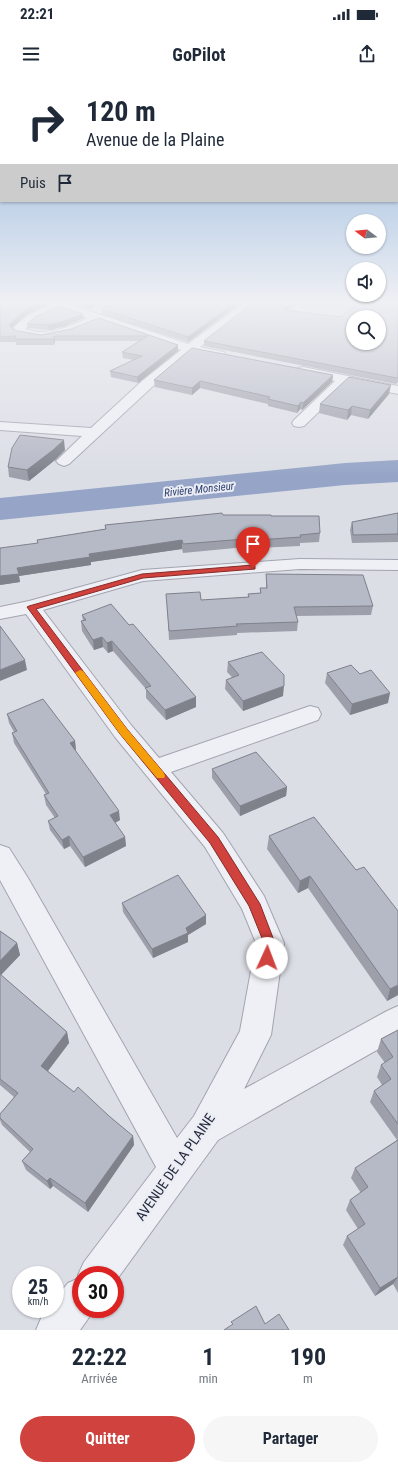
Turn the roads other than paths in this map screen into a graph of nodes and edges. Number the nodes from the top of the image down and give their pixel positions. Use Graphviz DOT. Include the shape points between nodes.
graph roads {
  1 [pos="177,359"];
  2 [pos="290,368"];
  3 [pos="345,379"];
  4 [pos="398,390"];
  5 [pos="299,423"];
  6 [pos="0,426"];
  7 [pos="95,433"];
  8 [pos="64,461"];
  9 [pos="398,565"];
  10 [pos="31,607"];
  11 [pos="0,613"];
  12 [pos="310,714"];
  13 [pos="154,769"];
  14 [pos="0,856"];
  15 [pos="9,884"];
  16 [pos="398,1021"];
  17 [pos="206,1128"];
  18 [pos="176,1170"];
  19 [pos="104,1266"];
  20 [pos="72,1308"];
  21 [pos="56,1330"];
  1 -- 7 [label="street"];
  2 -- 3 [label="street"];
  3 -- 4 [label="street"];
  3 -- 5 [label="street"];
  6 -- 7 [label="street"];
  7 -- 8 [label="street"];
  9 -- 10 [label="street" via="300,564 142,576"];
  10 -- 11 [label="street"];
  10 -- 13 [label="street, AVENUE DE LA PLAINE"];
  12 -- 13 [label="street"];
  13 -- 17 [label="street, AVENUE DE LA PLAINE" via="214,840 254,904 270,943 254,1035"];
  14 -- 15 [label="street"];
  15 -- 18 [label="street"];
  16 -- 17 [label="street"];
  17 -- 18 [label="street, AVENUE DE LA PLAINE"];
  18 -- 19 [label="street, AVENUE DE LA PLAINE"];
  20 -- 21 [label="street"];
}
